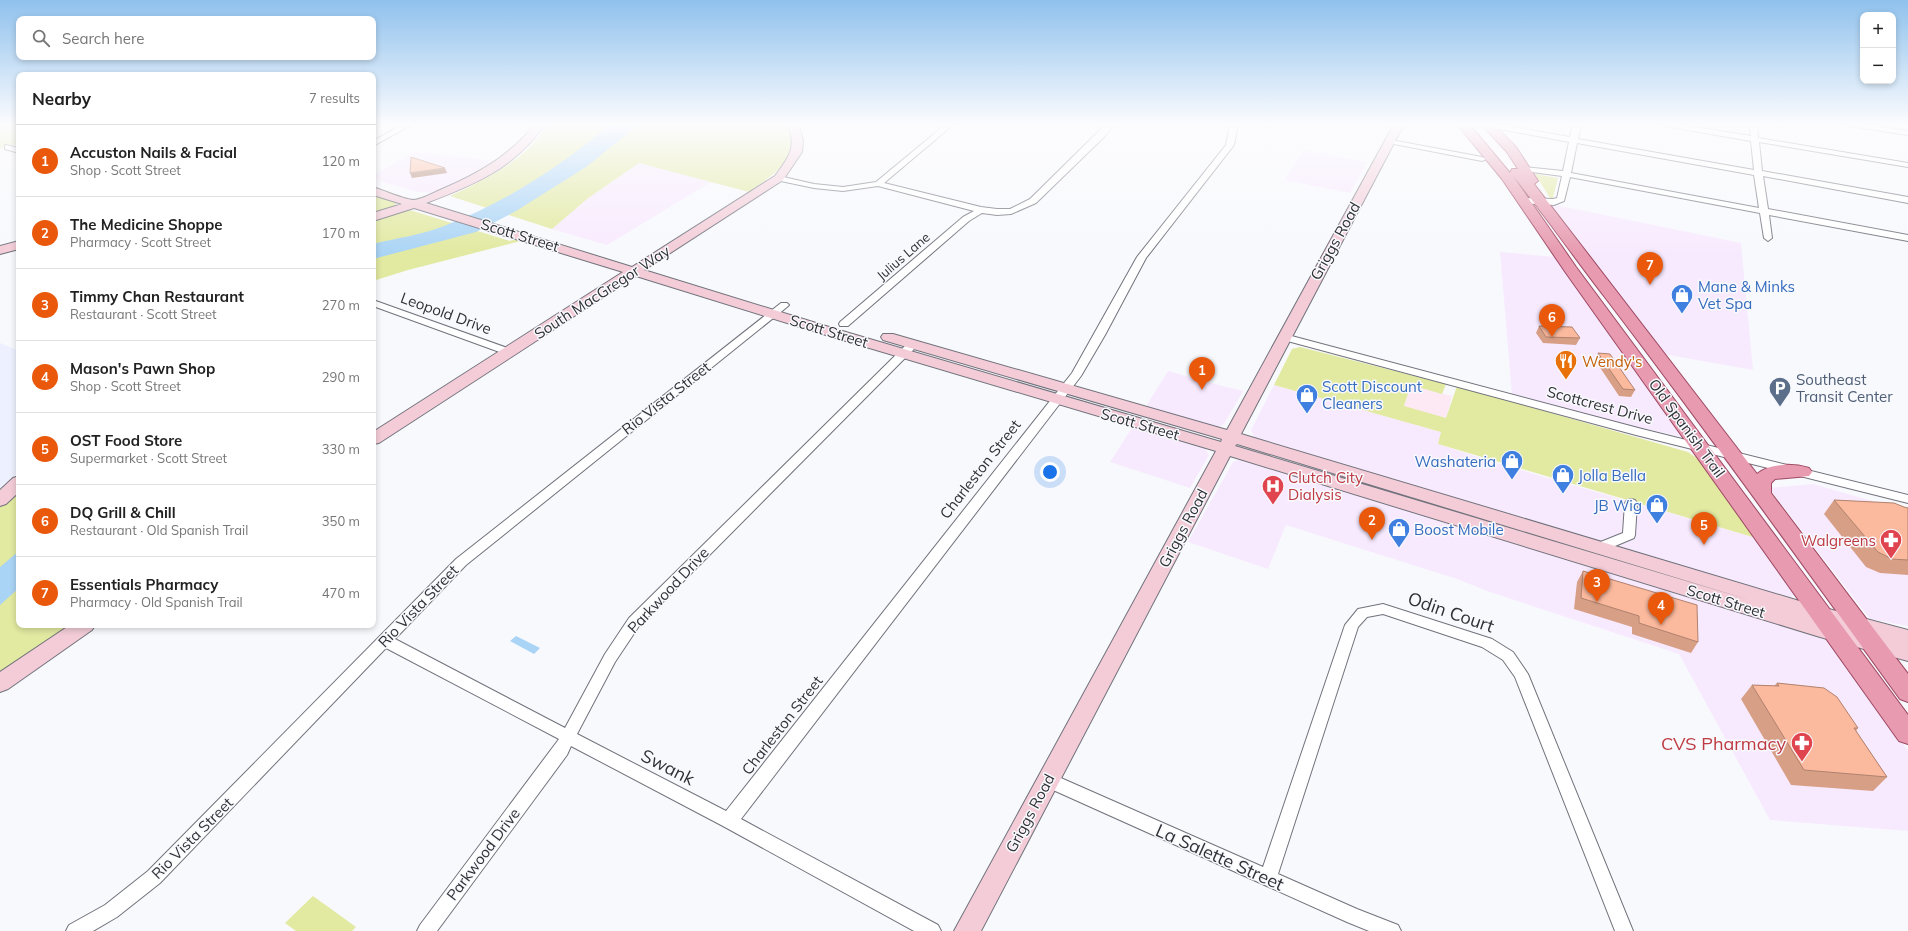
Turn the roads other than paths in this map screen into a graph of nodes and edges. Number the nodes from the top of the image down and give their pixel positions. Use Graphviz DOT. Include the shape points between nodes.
graph roads {
  1 [pos="495,167"];
  2 [pos="787,167"];
  3 [pos="898,167"];
  4 [pos="1068,167"];
  5 [pos="1214,167"];
  6 [pos="1375,167"];
  7 [pos="1490,167"];
  8 [pos="1499,167"];
  9 [pos="1513,167"];
  10 [pos="1569,167"];
  11 [pos="1727,167"];
  12 [pos="1757,167"];
  13 [pos="1524,169"];
  14 [pos="1758,173"];
  15 [pos="1568,174"];
  16 [pos="779,178"];
  17 [pos="376,183"];
  18 [pos="878,184"];
  19 [pos="376,192"];
  20 [pos="430,198"];
  21 [pos="1522,200"];
  22 [pos="1540,200"];
  23 [pos="1908,200"];
  24 [pos="416,204"];
  25 [pos="981,210"];
  26 [pos="1763,211"];
  27 [pos="376,216"];
  28 [pos="1768,238"];
  29 [pos="1908,238"];
  30 [pos="16,246"];
  31 [pos="0,250"];
  32 [pos="640,266"];
  33 [pos="1577,278"];
  34 [pos="1598,278"];
  35 [pos="376,304"];
  36 [pos="779,310"];
  37 [pos="844,324"];
  38 [pos="1284,337"];
  39 [pos="908,349"];
  40 [pos="509,352"];
  41 [pos="1634,356"];
  42 [pos="1660,358"];
  43 [pos="1060,394"];
  44 [pos="376,437"];
  45 [pos="1229,443"];
  46 [pos="1700,446"];
  47 [pos="1731,454"];
  48 [pos="1802,472"];
  49 [pos="16,485"];
  50 [pos="1762,496"];
  51 [pos="0,500"];
  52 [pos="1908,500"];
  53 [pos="1631,503"];
  54 [pos="1598,555"];
  55 [pos="1821,614"];
  56 [pos="1857,624"];
  57 [pos="81,628"];
  58 [pos="1835,633"];
  59 [pos="1908,638"];
  60 [pos="385,640"];
  61 [pos="1872,644"];
  62 [pos="1908,652"];
  63 [pos="0,683"];
  64 [pos="1908,692"];
  65 [pos="1908,734"];
  66 [pos="568,738"];
  67 [pos="1048,780"];
  68 [pos="729,821"];
  69 [pos="1268,878"];
  70 [pos="75,931"];
  71 [pos="426,931"];
  72 [pos="932,931"];
  73 [pos="967,931"];
  74 [pos="1392,931"];
  75 [pos="1624,931"];
  1 -- 20 [label="main road"];
  2 -- 16 [label="main road, South MacGregor Way"];
  3 -- 18 [label="street"];
  4 -- 25 [label="street" via="1033,201 1022,207 1011,211"];
  5 -- 43 [label="street, Charleston Street" via="1142,257 1100,336"];
  6 -- 38 [label="main road, Griggs Road"];
  7 -- 21 [label="main road"];
  8 -- 21 [label="main road, Old Spanish Trail"];
  9 -- 22 [label="main road, Old Spanish Trail"];
  10 -- 15 [label="street"];
  11 -- 14 [label="street"];
  12 -- 14 [label="street"];
  13 -- 15 [label="street"];
  13 -- 22 [label="main road"];
  14 -- 23 [label="street"];
  14 -- 26 [label="street"];
  15 -- 22 [label="street" via="1560,200"];
  15 -- 26 [label="street"];
  16 -- 18 [label="street" via="843,189"];
  16 -- 32 [label="main road, South MacGregor Way"];
  17 -- 20 [label="main road, Scott Street"];
  18 -- 25 [label="street"];
  19 -- 24 [label="main road, Scott Street"];
  20 -- 24 [label="main road"];
  20 -- 32 [label="main road, Scott Street" via="533,228"];
  21 -- 22 [label="street"];
  21 -- 33 [label="main road, Old Spanish Trail"];
  22 -- 34 [label="main road, Old Spanish Trail"];
  24 -- 27 [label="main road"];
  24 -- 32 [label="main road, Scott Street"];
  25 -- 37 [label="street, Julius Lane" via="966,219"];
  26 -- 28 [label="street"];
  26 -- 29 [label="street"];
  30 -- 31 [label="main road"];
  32 -- 36 [label="main road, Scott Street"];
  32 -- 40 [label="main road, South MacGregor Way"];
  33 -- 34 [label="main road"];
  33 -- 41 [label="main road, Old Spanish Trail"];
  34 -- 42 [label="main road, Old Spanish Trail"];
  35 -- 40 [label="street, Leopold Drive"];
  36 -- 37 [label="main road, Scott Street"];
  36 -- 39 [label="main road, Scott Street"];
  36 -- 60 [label="street, Rio Vista Street" via="481,545"];
  37 -- 39 [label="main road, Scott Street"];
  38 -- 45 [label="main road, Griggs Road"];
  38 -- 46 [label="street, Scottcrest Drive"];
  39 -- 43 [label="main road, Scott Street"];
  39 -- 66 [label="street, Parkwood Drive" via="634,622 610,658"];
  40 -- 44 [label="main road, South MacGregor Way"];
  41 -- 42 [label="main road"];
  41 -- 46 [label="main road, Old Spanish Trail"];
  42 -- 47 [label="main road, Old Spanish Trail"];
  43 -- 45 [label="main road, Scott Street"];
  43 -- 68 [label="street, Charleston Street"];
  45 -- 54 [label="main road, Scott Street"];
  45 -- 67 [label="main road, Griggs Road"];
  46 -- 47 [label="street, Scottcrest Drive"];
  46 -- 55 [label="main road, Old Spanish Trail"];
  47 -- 48 [label="street, Scottcrest Drive"];
  47 -- 50 [label="main road, Old Spanish Trail"];
  48 -- 50 [label="main road" via="1784,472 1765,477 1761,484"];
  48 -- 52 [label="street, Scottcrest Drive"];
  49 -- 51 [label="main road"];
  50 -- 56 [label="main road, Old Spanish Trail"];
  53 -- 54 [label="street" via="1629,535"];
  54 -- 55 [label="main road, Scott Street"];
  54 -- 58 [label="main road, Scott Street"];
  55 -- 56 [label="main road, Scott Street"];
  55 -- 58 [label="main road, Old Spanish Trail"];
  56 -- 59 [label="main road, Scott Street"];
  56 -- 61 [label="main road, Old Spanish Trail"];
  57 -- 63 [label="main road"];
  58 -- 61 [label="main road, Scott Street"];
  58 -- 65 [label="main road, Old Spanish Trail"];
  60 -- 66 [label="street, Swank"];
  60 -- 70 [label="street, Rio Vista Street" via="154,877 111,911"];
  61 -- 62 [label="main road, Scott Street"];
  61 -- 64 [label="main road, Old Spanish Trail"];
  66 -- 68 [label="street, Swank"];
  66 -- 71 [label="street, Parkwood Drive"];
  67 -- 69 [label="street, La Salette Street"];
  67 -- 73 [label="main road, Griggs Road"];
  68 -- 72 [label="street, Swank"];
  69 -- 74 [label="street, La Salette Street"];
  69 -- 75 [label="street, Odin Court" via="1352,625 1363,613 1383,609 1487,643 1508,656 1521,674"];
}
